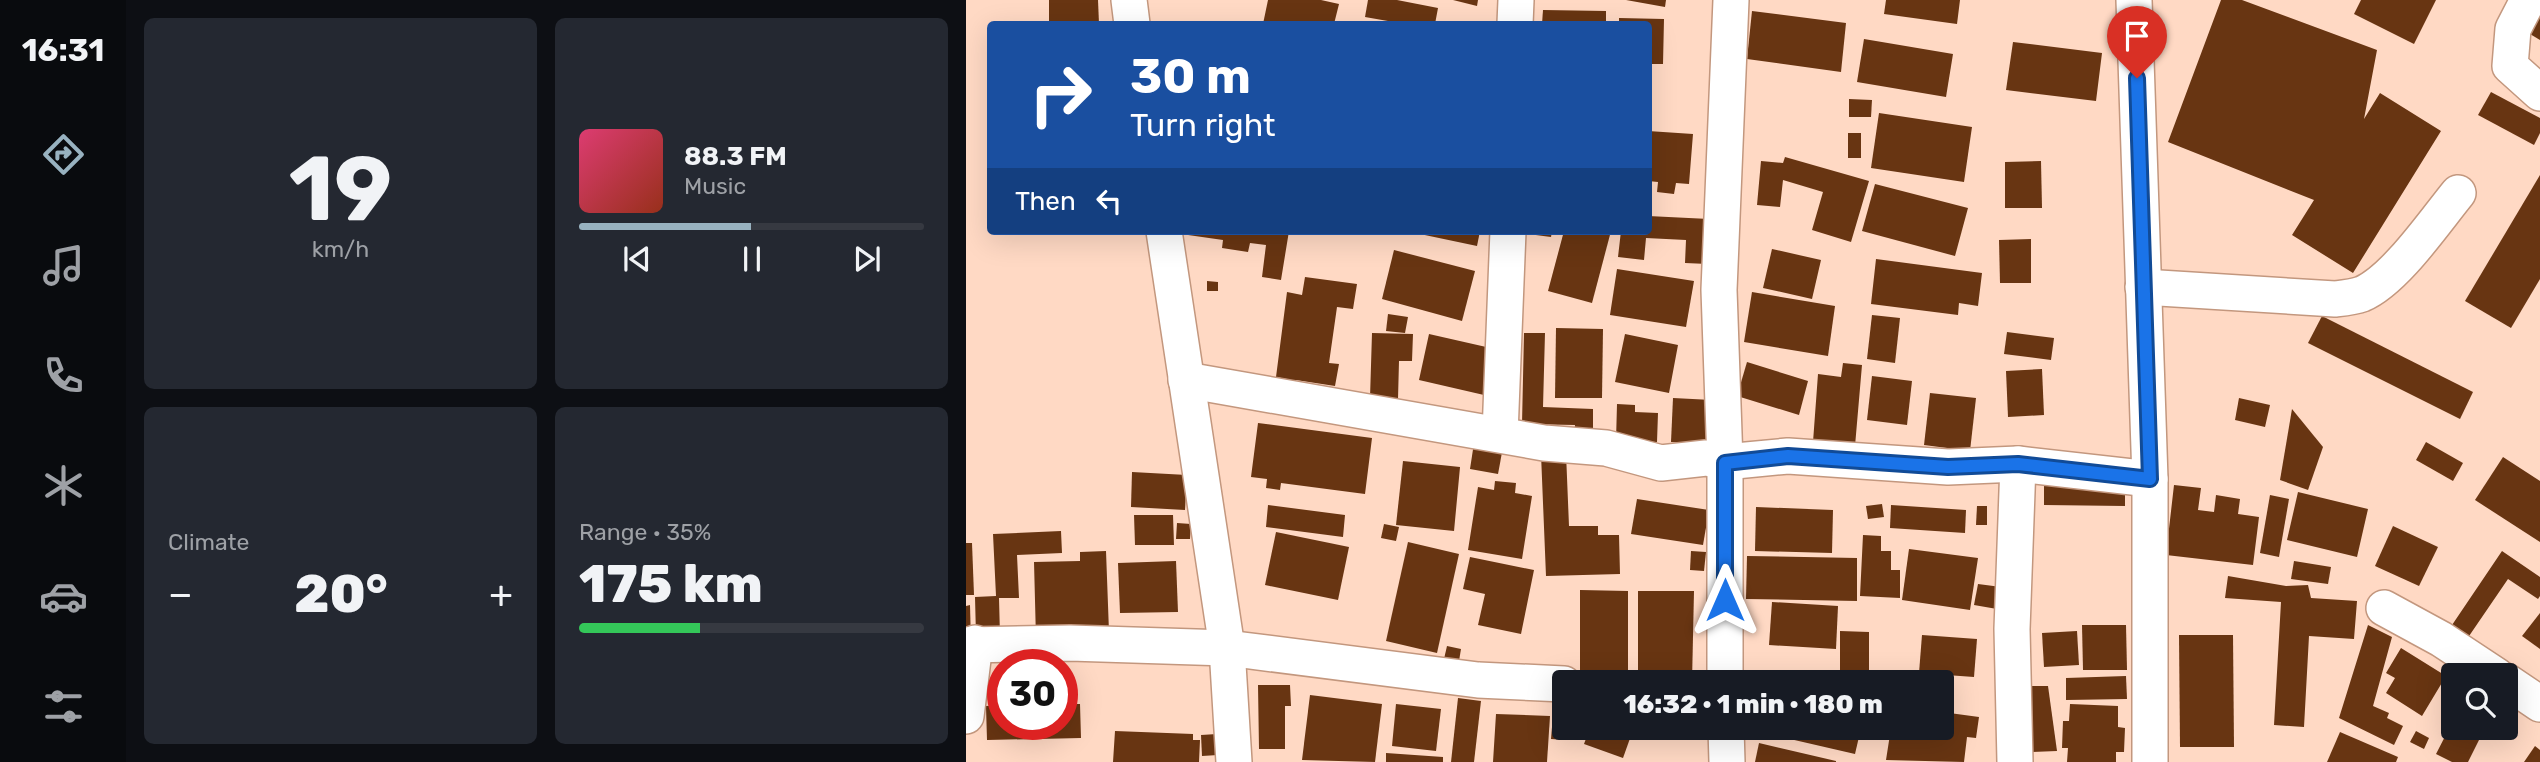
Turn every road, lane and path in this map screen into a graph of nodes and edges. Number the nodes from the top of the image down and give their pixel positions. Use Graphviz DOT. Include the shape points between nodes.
graph roads {
  1 [pos="1129,0"];
  2 [pos="1516,0"];
  3 [pos="1731,0"];
  4 [pos="2134,0"];
  5 [pos="2528,0"];
  6 [pos="1132,21"];
  7 [pos="1515,21"];
  8 [pos="2540,93"];
  9 [pos="2458,193"];
  10 [pos="1165,235"];
  11 [pos="1508,235"];
  12 [pos="2143,287"];
  13 [pos="1186,380"];
  14 [pos="1500,434"];
  15 [pos="1725,463"];
  16 [pos="2018,464"];
  17 [pos="2150,479"];
  18 [pos="2384,608"];
  19 [pos="970,644"];
  20 [pos="1227,648"];
  21 [pos="2477,663"];
  22 [pos="1725,670"];
  23 [pos="1552,683"];
  24 [pos="2518,689"];
  25 [pos="2540,704"];
  26 [pos="966,716"];
  27 [pos="1726,740"];
  28 [pos="1234,762"];
  29 [pos="1727,762"];
  30 [pos="2015,762"];
  31 [pos="2150,762"];
  1 -- 6 [label="street"];
  2 -- 7 [label="street"];
  3 -- 15 [label="street" via="1719,290"];
  4 -- 12 [label="street"];
  5 -- 8 [label="street" via="2513,29 2510,66"];
  9 -- 12 [label="street" via="2397,266 2362,294 2335,299"];
  10 -- 13 [label="street"];
  11 -- 14 [label="street"];
  12 -- 17 [label="street"];
  13 -- 14 [label="street"];
  13 -- 20 [label="street"];
  14 -- 15 [label="street" via="1606,449 1661,463 1706,458"];
  15 -- 16 [label="street" via="1788,456 1948,467"];
  15 -- 22 [label="street"];
  16 -- 17 [label="street"];
  16 -- 30 [label="street" via="2012,629"];
  17 -- 31 [label="street"];
  18 -- 21 [label="street"];
  19 -- 20 [label="street"];
  19 -- 26 [label="street"];
  20 -- 23 [label="street" via="1478,680"];
  20 -- 28 [label="street"];
  24 -- 25 [label="street"];
  27 -- 29 [label="street"];
}
